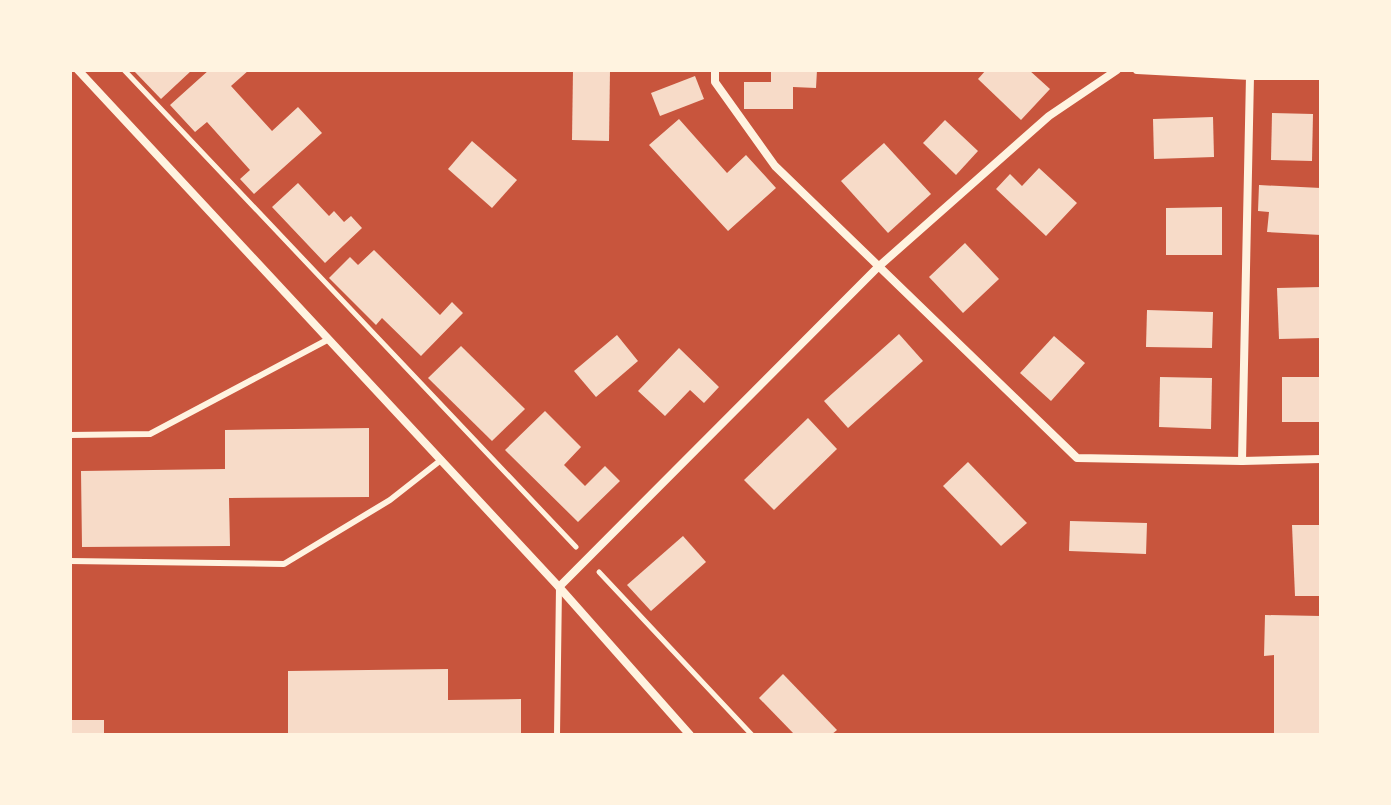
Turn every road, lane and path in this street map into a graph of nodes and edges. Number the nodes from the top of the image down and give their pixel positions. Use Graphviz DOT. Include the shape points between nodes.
graph roads {
  1 [pos="78,70"];
  2 [pos="124,70"];
  3 [pos="715,70"];
  4 [pos="1117,70"];
  5 [pos="1137,70"];
  6 [pos="1250,76"];
  7 [pos="1321,76"];
  8 [pos="877,268"];
  9 [pos="329,339"];
  10 [pos="70,435"];
  11 [pos="1321,459"];
  12 [pos="441,460"];
  13 [pos="1242,461"];
  14 [pos="588,560"];
  15 [pos="70,561"];
  16 [pos="559,587"];
  17 [pos="557,735"];
  18 [pos="690,735"];
  19 [pos="752,735"];
  1 -- 9 [label="street"];
  2 -- 14 [label="path"];
  3 -- 8 [label="street" via="715,82 775,166"];
  4 -- 8 [label="street" via="1049,116"];
  5 -- 6 [label="street"];
  6 -- 7 [label="street"];
  6 -- 13 [label="street"];
  8 -- 13 [label="street" via="1077,458"];
  8 -- 14 [label="street"];
  9 -- 10 [label="lane" via="150,434"];
  9 -- 12 [label="street"];
  11 -- 13 [label="street"];
  12 -- 15 [label="lane" via="390,500 284,564"];
  12 -- 16 [label="street"];
  14 -- 16 [label="street"];
  14 -- 19 [label="path"];
  16 -- 17 [label="lane"];
  16 -- 18 [label="street"];
}
